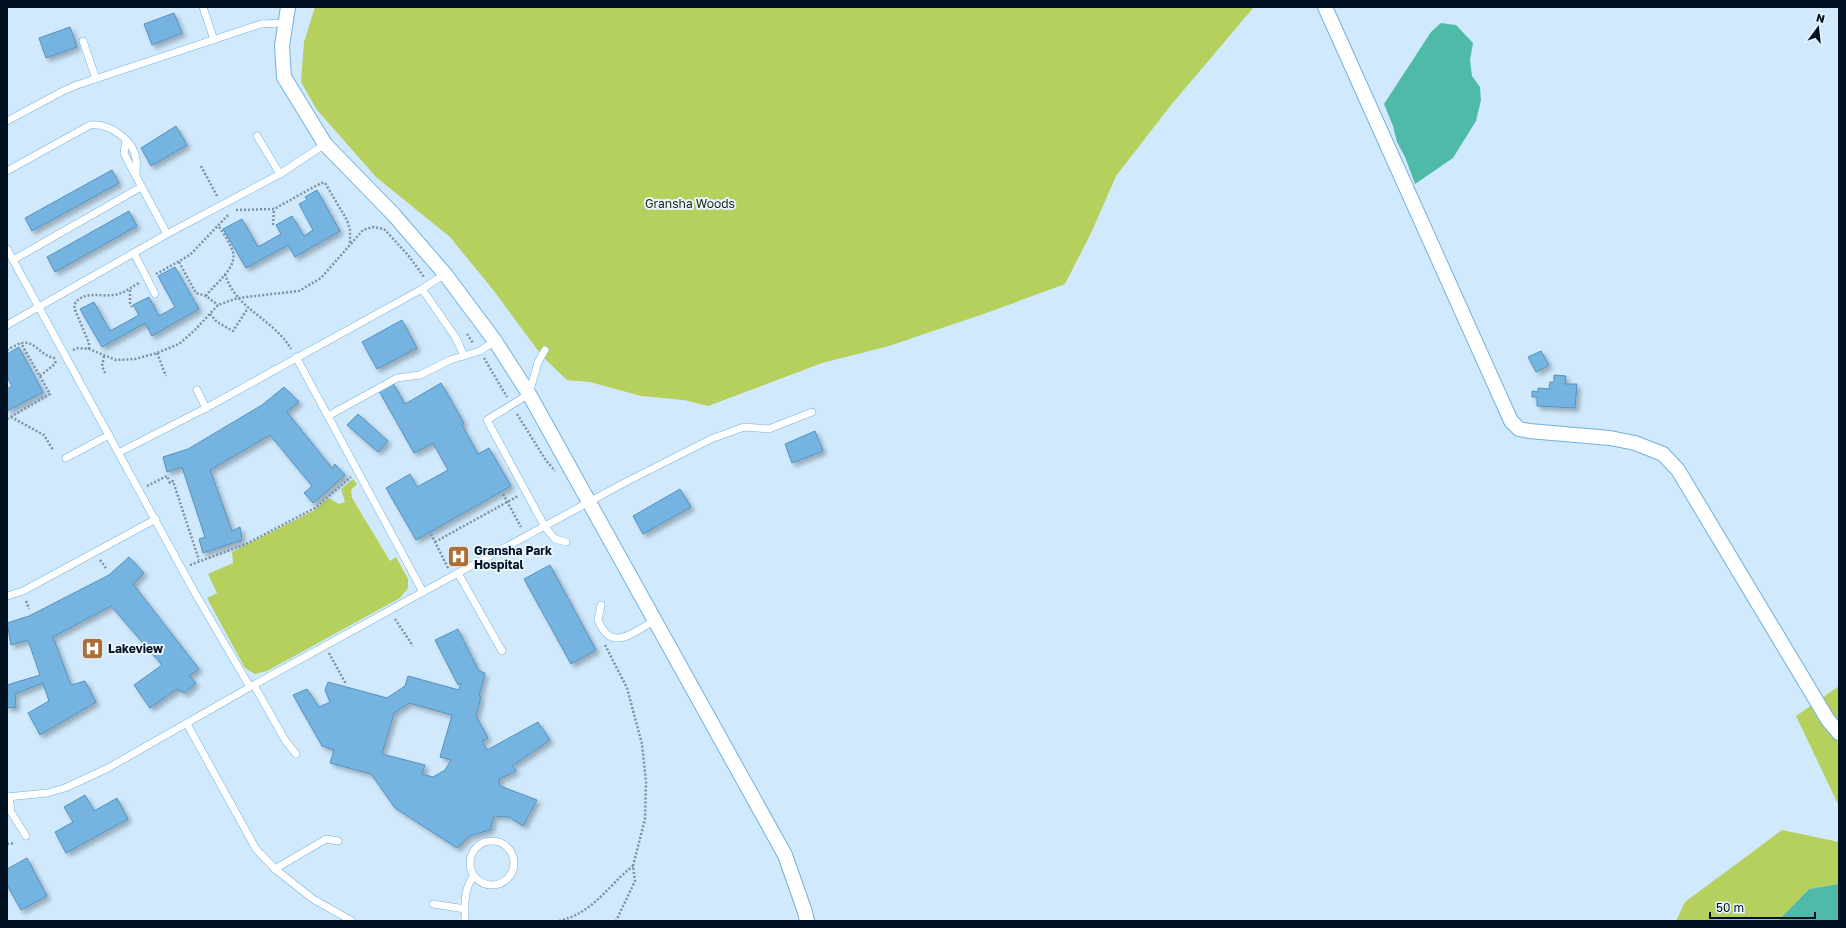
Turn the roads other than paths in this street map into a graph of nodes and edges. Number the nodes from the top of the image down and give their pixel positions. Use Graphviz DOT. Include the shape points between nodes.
graph roads {
  1 [pos="203,7"];
  2 [pos="288,7"];
  3 [pos="1325,7"];
  4 [pos="284,23"];
  5 [pos="214,40"];
  6 [pos="83,41"];
  7 [pos="96,78"];
  8 [pos="7,121"];
  9 [pos="257,136"];
  10 [pos="325,144"];
  11 [pos="7,171"];
  12 [pos="280,174"];
  13 [pos="141,187"];
  14 [pos="167,234"];
  15 [pos="7,249"];
  16 [pos="134,253"];
  17 [pos="13,260"];
  18 [pos="445,274"];
  19 [pos="422,289"];
  20 [pos="155,294"];
  21 [pos="40,308"];
  22 [pos="7,326"];
  23 [pos="495,341"];
  24 [pos="545,350"];
  25 [pos="464,356"];
  26 [pos="296,357"];
  27 [pos="197,390"];
  28 [pos="529,394"];
  29 [pos="206,408"];
  30 [pos="812,412"];
  31 [pos="328,416"];
  32 [pos="109,435"];
  33 [pos="120,452"];
  34 [pos="66,458"];
  35 [pos="589,503"];
  36 [pos="156,519"];
  37 [pos="545,527"];
  38 [pos="566,542"];
  39 [pos="455,574"];
  40 [pos="423,592"];
  41 [pos="7,596"];
  42 [pos="602,605"];
  43 [pos="654,622"];
  44 [pos="502,651"];
  45 [pos="252,686"];
  46 [pos="187,724"];
  47 [pos="1839,733"];
  48 [pos="296,754"];
  49 [pos="8,796"];
  50 [pos="26,836"];
  51 [pos="338,841"];
  52 [pos="275,869"];
  53 [pos="474,876"];
  54 [pos="433,904"];
  55 [pos="465,909"];
  56 [pos="352,921"];
  57 [pos="465,921"];
  58 [pos="807,921"];
  1 -- 5 [label="lane"];
  2 -- 4 [label="street"];
  3 -- 47 [label="street" via="1511,422 1519,429 1529,432 1610,438 1635,443 1663,454 1678,470 1828,720"];
  4 -- 5 [label="lane" via="261,24"];
  4 -- 10 [label="street" via="284,77"];
  5 -- 7 [label="lane"];
  6 -- 7 [label="lane"];
  7 -- 8 [label="lane" via="63,90"];
  9 -- 12 [label="lane"];
  10 -- 12 [label="lane"];
  10 -- 18 [label="street" via="394,215"];
  11 -- 13 [label="lane" via="96,124 114,130 126,140 136,158 136,174"];
  12 -- 14 [label="lane"];
  13 -- 14 [label="lane"];
  13 -- 17 [label="lane"];
  14 -- 16 [label="lane"];
  15 -- 17 [label="lane"];
  16 -- 20 [label="lane"];
  16 -- 21 [label="lane"];
  17 -- 21 [label="lane"];
  18 -- 19 [label="lane"];
  18 -- 23 [label="street"];
  19 -- 25 [label="lane" via="456,338"];
  19 -- 26 [label="lane"];
  21 -- 22 [label="lane"];
  21 -- 32 [label="lane"];
  23 -- 25 [label="lane" via="480,351"];
  23 -- 28 [label="street"];
  24 -- 28 [label="lane" via="538,362"];
  25 -- 31 [label="lane" via="420,374 397,378"];
  26 -- 29 [label="lane"];
  26 -- 31 [label="lane"];
  27 -- 29 [label="lane"];
  28 -- 35 [label="street"];
  28 -- 37 [label="lane" via="487,420"];
  29 -- 33 [label="lane"];
  30 -- 35 [label="lane" via="769,429 744,427 711,439 624,482"];
  31 -- 40 [label="lane"];
  32 -- 33 [label="lane"];
  32 -- 34 [label="lane"];
  33 -- 36 [label="lane"];
  35 -- 37 [label="lane"];
  35 -- 43 [label="street"];
  36 -- 41 [label="lane" via="23,590"];
  36 -- 45 [label="lane"];
  37 -- 38 [label="lane" via="555,539"];
  37 -- 39 [label="lane"];
  39 -- 40 [label="lane"];
  39 -- 44 [label="lane"];
  40 -- 45 [label="lane"];
  42 -- 43 [label="lane" via="598,620 605,634 612,638 627,638"];
  43 -- 58 [label="street" via="785,855"];
  45 -- 46 [label="lane"];
  45 -- 48 [label="lane"];
  46 -- 49 [label="lane" via="78,783 47,792"];
  46 -- 52 [label="lane" via="256,849"];
  49 -- 50 [label="lane" via="11,812"];
  51 -- 52 [label="lane" via="326,840"];
  52 -- 56 [label="lane" via="313,899"];
  53 -- 53 [label="lane" via="470,862 476,849 488,842 495,842 508,848 514,861 511,874 506,880 500,884 486,884"];
  53 -- 55 [label="lane" via="466,892"];
  54 -- 55 [label="lane"];
  55 -- 57 [label="lane"];
}
